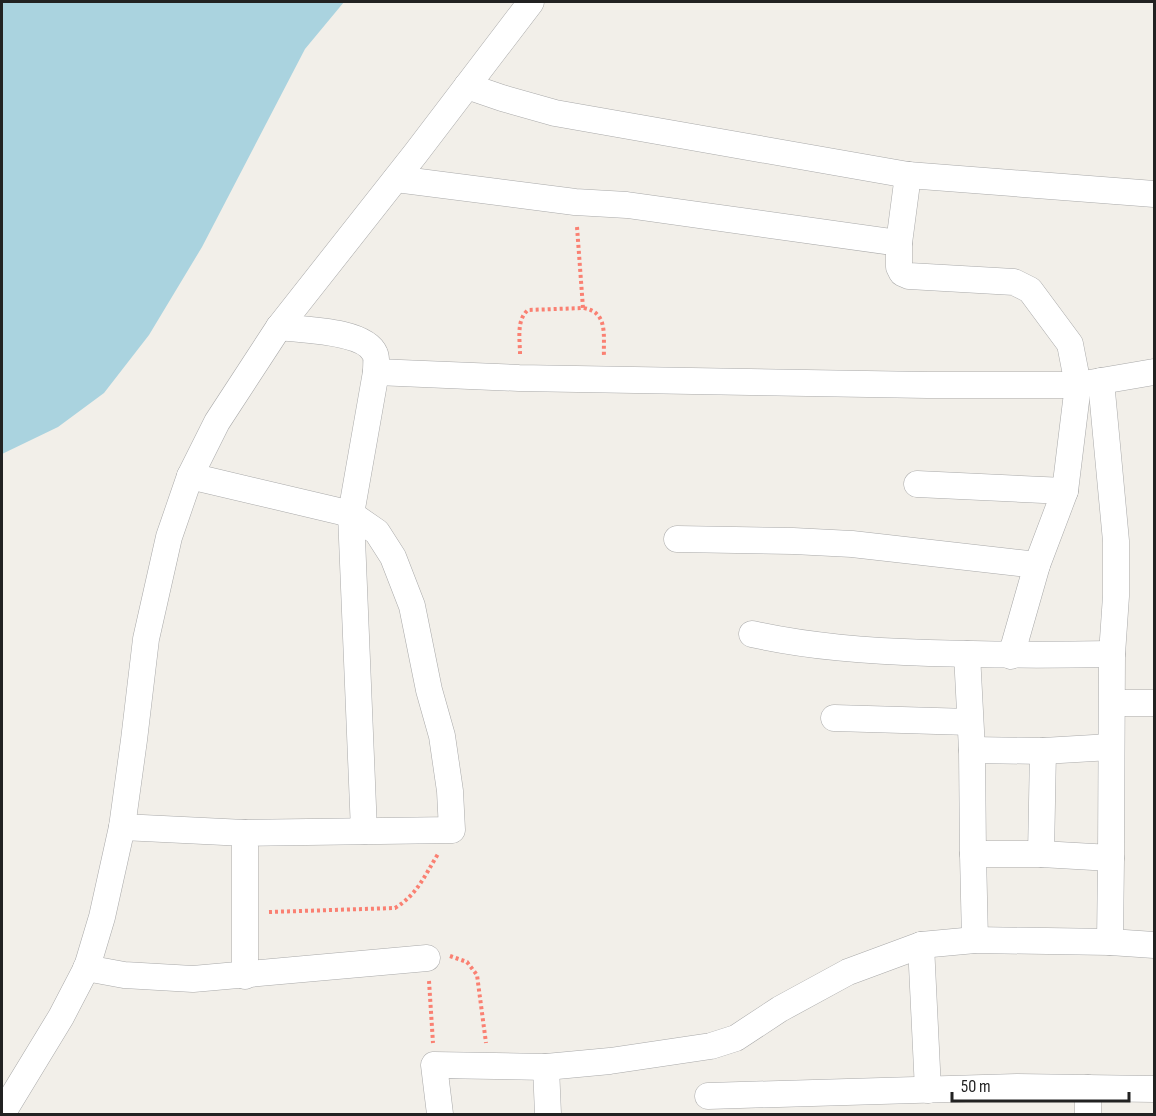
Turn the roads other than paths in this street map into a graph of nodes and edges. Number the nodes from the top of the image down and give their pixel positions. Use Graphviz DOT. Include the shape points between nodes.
graph roads {
  1 [pos="531,2"];
  2 [pos="467,86"];
  3 [pos="908,175"];
  4 [pos="396,179"];
  5 [pos="1155,194"];
  6 [pos="899,243"];
  7 [pos="279,327"];
  8 [pos="376,372"];
  9 [pos="1155,372"];
  10 [pos="1089,383"];
  11 [pos="190,476"];
  12 [pos="917,484"];
  13 [pos="1065,491"];
  14 [pos="351,514"];
  15 [pos="677,540"];
  16 [pos="1037,565"];
  17 [pos="752,634"];
  18 [pos="967,654"];
  19 [pos="1112,654"];
  20 [pos="1011,656"];
  21 [pos="1113,703"];
  22 [pos="1155,703"];
  23 [pos="834,718"];
  24 [pos="970,722"];
  25 [pos="1111,747"];
  26 [pos="972,750"];
  27 [pos="1042,751"];
  28 [pos="122,827"];
  29 [pos="364,831"];
  30 [pos="245,833"];
  31 [pos="973,854"];
  32 [pos="1041,854"];
  33 [pos="1111,858"];
  34 [pos="975,940"];
  35 [pos="1110,942"];
  36 [pos="921,945"];
  37 [pos="1155,945"];
  38 [pos="427,958"];
  39 [pos="86,968"];
  40 [pos="245,976"];
  41 [pos="546,1066"];
  42 [pos="1088,1088"];
  43 [pos="1155,1089"];
  44 [pos="928,1090"];
  45 [pos="708,1096"];
  46 [pos="2,1114"];
  47 [pos="440,1114"];
  48 [pos="548,1114"];
  49 [pos="1088,1114"];
  1 -- 2 [label="street"];
  2 -- 3 [label="street" via="555,112"];
  2 -- 4 [label="street"];
  3 -- 5 [label="street"];
  3 -- 6 [label="street"];
  4 -- 6 [label="street" via="627,205"];
  4 -- 7 [label="street"];
  6 -- 10 [label="street" via="898,267 909,276 1014,282 1030,290 1070,344"];
  7 -- 8 [label="street" via="349,336 366,342 375,354"];
  7 -- 11 [label="street" via="217,422"];
  8 -- 10 [label="street" via="927,385"];
  8 -- 14 [label="street"];
  9 -- 10 [label="street"];
  10 -- 13 [label="street"];
  10 -- 19 [label="street" via="1116,541"];
  11 -- 14 [label="street"];
  11 -- 28 [label="street" via="169,537 146,639"];
  12 -- 13 [label="street"];
  13 -- 16 [label="street"];
  14 -- 29 [label="street"];
  14 -- 29 [label="street" via="377,532 393,557 412,606 442,736 452,830"];
  15 -- 16 [label="street" via="852,544"];
  16 -- 20 [label="street"];
  17 -- 18 [label="street" via="819,646"];
  18 -- 20 [label="street"];
  18 -- 24 [label="street"];
  19 -- 20 [label="street"];
  19 -- 21 [label="street"];
  21 -- 22 [label="street"];
  21 -- 25 [label="street"];
  23 -- 24 [label="street"];
  24 -- 26 [label="street"];
  25 -- 27 [label="street"];
  25 -- 33 [label="street"];
  26 -- 27 [label="street"];
  26 -- 31 [label="street"];
  27 -- 32 [label="street"];
  28 -- 30 [label="street"];
  28 -- 39 [label="street"];
  29 -- 30 [label="street"];
  30 -- 40 [label="street"];
  31 -- 32 [label="street"];
  31 -- 34 [label="street"];
  32 -- 33 [label="street"];
  33 -- 35 [label="street"];
  34 -- 35 [label="street"];
  34 -- 36 [label="street"];
  35 -- 37 [label="street"];
  36 -- 41 [label="street" via="848,972 736,1038 610,1061"];
  36 -- 44 [label="street"];
  38 -- 40 [label="street"];
  39 -- 40 [label="street" via="124,975 193,979"];
  39 -- 46 [label="street"];
  41 -- 47 [label="street" via="434,1065"];
  41 -- 48 [label="street"];
  42 -- 43 [label="street"];
  42 -- 44 [label="street"];
  42 -- 49 [label="street"];
  44 -- 45 [label="street"];
}
